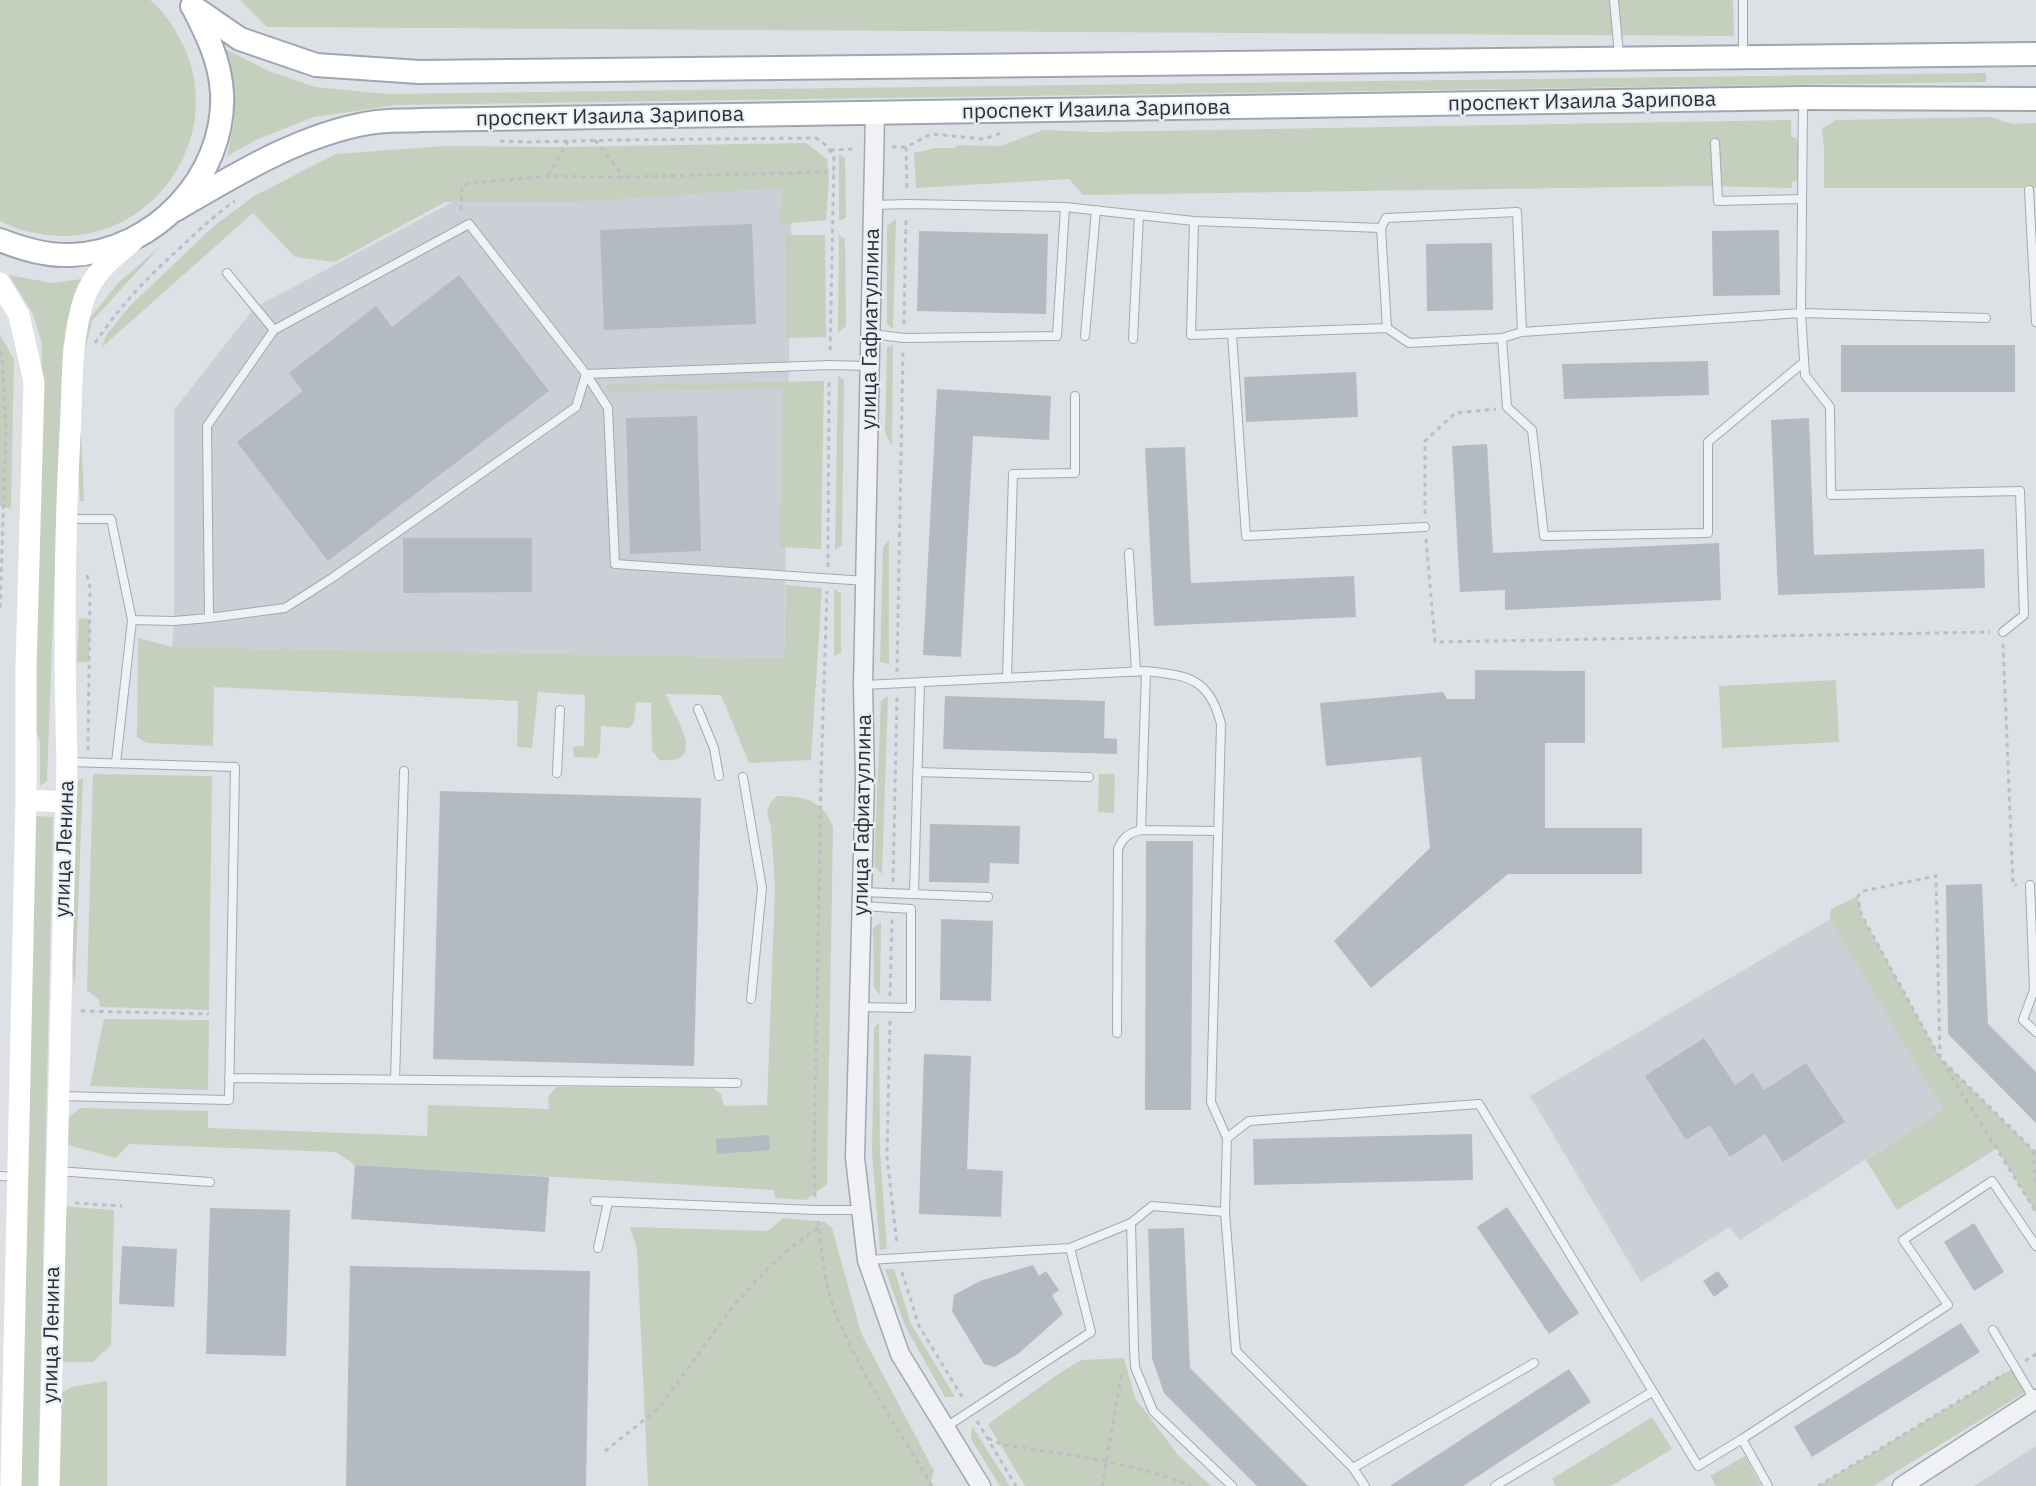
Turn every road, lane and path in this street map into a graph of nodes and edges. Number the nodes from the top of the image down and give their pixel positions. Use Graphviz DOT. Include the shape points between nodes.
graph roads {
  1 [pos="1614,0"];
  2 [pos="1743,0"];
  3 [pos="189,3"];
  4 [pos="2036,54"];
  5 [pos="1743,57"];
  6 [pos="1620,59"];
  7 [pos="1803,98"];
  8 [pos="2036,99"];
  9 [pos="875,114"];
  10 [pos="493,140"];
  11 [pos="595,140"];
  12 [pos="568,141"];
  13 [pos="1715,143"];
  14 [pos="834,172"];
  15 [pos="548,176"];
  16 [pos="624,177"];
  17 [pos="2029,190"];
  18 [pos="238,198"];
  19 [pos="1802,199"];
  20 [pos="873,205"];
  21 [pos="1065,207"];
  22 [pos="175,210"];
  23 [pos="461,210"];
  24 [pos="1096,210"];
  25 [pos="1139,215"];
  26 [pos="1194,221"];
  27 [pos="2034,222"];
  28 [pos="1381,228"];
  29 [pos="140,236"];
  30 [pos="0,240"];
  31 [pos="227,273"];
  32 [pos="0,283"];
  33 [pos="1801,313"];
  34 [pos="1986,318"];
  35 [pos="2036,322"];
  36 [pos="1387,328"];
  37 [pos="274,330"];
  38 [pos="1522,332"];
  39 [pos="872,334"];
  40 [pos="1232,334"];
  41 [pos="1085,336"];
  42 [pos="1502,338"];
  43 [pos="1133,339"];
  44 [pos="94,345"];
  45 [pos="0,352"];
  46 [pos="1804,362"];
  47 [pos="830,365"];
  48 [pos="871,366"];
  49 [pos="586,374"];
  50 [pos="1075,396"];
  51 [pos="1507,407"];
  52 [pos="66,519"];
  53 [pos="1425,527"];
  54 [pos="1129,553"];
  55 [pos="828,578"];
  56 [pos="866,581"];
  57 [pos="90,603"];
  58 [pos="0,612"];
  59 [pos="209,618"];
  60 [pos="132,620"];
  61 [pos="2003,632"];
  62 [pos="1146,671"];
  63 [pos="1136,672"];
  64 [pos="1006,678"];
  65 [pos="920,682"];
  66 [pos="863,685"];
  67 [pos="560,710"];
  68 [pos="698,710"];
  69 [pos="67,762"];
  70 [pos="88,762"];
  71 [pos="116,763"];
  72 [pos="404,771"];
  73 [pos="917,772"];
  74 [pos="557,773"];
  75 [pos="719,776"];
  76 [pos="743,777"];
  77 [pos="1089,777"];
  78 [pos="26,800"];
  79 [pos="66,802"];
  80 [pos="1141,830"];
  81 [pos="1218,831"];
  82 [pos="2030,885"];
  83 [pos="914,894"];
  84 [pos="988,897"];
  85 [pos="862,899"];
  86 [pos="2035,990"];
  87 [pos="751,999"];
  88 [pos="859,1007"];
  89 [pos="81,1011"];
  90 [pos="209,1014"];
  91 [pos="2036,1032"];
  92 [pos="1116,1033"];
  93 [pos="1940,1058"];
  94 [pos="229,1078"];
  95 [pos="394,1080"];
  96 [pos="737,1083"];
  97 [pos="58,1096"];
  98 [pos="1227,1138"];
  99 [pos="2032,1149"];
  100 [pos="2036,1153"];
  101 [pos="56,1171"];
  102 [pos="9,1177"];
  103 [pos="210,1182"];
  104 [pos="2036,1185"];
  105 [pos="595,1201"];
  106 [pos="74,1202"];
  107 [pos="608,1202"];
  108 [pos="122,1206"];
  109 [pos="816,1210"];
  110 [pos="861,1210"];
  111 [pos="1225,1212"];
  112 [pos="2036,1212"];
  113 [pos="1131,1223"];
  114 [pos="818,1228"];
  115 [pos="2036,1246"];
  116 [pos="598,1248"];
  117 [pos="1070,1248"];
  118 [pos="867,1260"];
  119 [pos="1993,1330"];
  120 [pos="1134,1347"];
  121 [pos="2036,1354"];
  122 [pos="1534,1363"];
  123 [pos="2015,1367"];
  124 [pos="1652,1392"];
  125 [pos="2035,1399"];
  126 [pos="945,1428"];
  127 [pos="987,1437"];
  128 [pos="1742,1439"];
  129 [pos="605,1451"];
  130 [pos="1106,1462"];
  131 [pos="1353,1468"];
  132 [pos="8,1476"];
  133 [pos="49,1486"];
  134 [pos="932,1486"];
  135 [pos="981,1486"];
  136 [pos="1102,1486"];
  137 [pos="1191,1486"];
  138 [pos="1232,1486"];
  139 [pos="1365,1486"];
  140 [pos="1495,1486"];
  141 [pos="1768,1486"];
  142 [pos="1818,1486"];
  143 [pos="1902,1486"];
  1 -- 6 [label="lane"];
  2 -- 5 [label="lane"];
  3 -- 6 [label="main road, проспект Изаила Зарипова" via="240,39 280,55 316,65 419,72"];
  3 -- 22 [label="main road" via="214,50 222,93 218,134 202,175"];
  4 -- 5 [label="main road, проспект Изаила Зарипова"];
  5 -- 6 [label="main road, проспект Изаила Зарипова"];
  7 -- 8 [label="main road, проспект Изаила Зарипова"];
  7 -- 9 [label="main road, проспект Изаила Зарипова"];
  7 -- 19 [label="lane"];
  9 -- 20 [label="street, улица Гафиатуллина"];
  9 -- 22 [label="main road, проспект Изаила Зарипова" via="370,122 277,154"];
  10 -- 12 [label="path"];
  11 -- 12 [label="path"];
  11 -- 14 [label="path" via="816,138 830,150"];
  11 -- 16 [label="path"];
  12 -- 15 [label="path"];
  13 -- 19 [label="lane" via="1718,201"];
  14 -- 16 [label="path"];
  14 -- 47 [label="path"];
  15 -- 16 [label="path"];
  15 -- 23 [label="path" via="469,183 462,186"];
  17 -- 27 [label="lane"];
  18 -- 44 [label="path" via="141,283"];
  19 -- 33 [label="lane"];
  20 -- 21 [label="lane"];
  20 -- 39 [label="street, улица Гафиатуллина"];
  21 -- 24 [label="lane"];
  21 -- 39 [label="lane" via="1057,336 904,338"];
  22 -- 29 [label="main road"];
  24 -- 25 [label="lane"];
  24 -- 41 [label="lane"];
  25 -- 26 [label="lane"];
  25 -- 43 [label="lane"];
  26 -- 28 [label="lane"];
  26 -- 40 [label="lane" via="1191,335"];
  27 -- 35 [label="lane"];
  28 -- 36 [label="lane"];
  28 -- 38 [label="lane" via="1386,218 1516,212"];
  29 -- 30 [label="main road" via="104,250 70,255 32,252"];
  29 -- 52 [label="main road, улица Ленина" via="104,265 85,297 75,336"];
  31 -- 37 [label="lane"];
  32 -- 78 [label="main road, улица Ленина" via="19,315 34,382"];
  33 -- 34 [label="lane"];
  33 -- 38 [label="lane"];
  33 -- 46 [label="lane"];
  36 -- 40 [label="lane"];
  36 -- 42 [label="lane" via="1409,343"];
  37 -- 49 [label="lane" via="469,224"];
  37 -- 59 [label="lane" via="207,426"];
  38 -- 42 [label="lane"];
  39 -- 48 [label="street, улица Гафиатуллина"];
  40 -- 53 [label="lane" via="1246,536"];
  42 -- 51 [label="lane"];
  45 -- 58 [label="path" via="6,429"];
  46 -- 51 [label="lane" via="1708,442 1708,533 1544,536 1532,430"];
  46 -- 61 [label="lane" via="1805,375 1830,407 1831,495 2020,491 2024,615"];
  47 -- 48 [label="lane"];
  47 -- 49 [label="lane"];
  47 -- 55 [label="path"];
  48 -- 56 [label="street, улица Гафиатуллина"];
  49 -- 55 [label="lane" via="608,408 615,564"];
  49 -- 59 [label="lane" via="576,407 323,584 285,608"];
  50 -- 64 [label="lane" via="1076,473 1013,474"];
  51 -- 53 [label="path" via="1455,413 1425,441"];
  52 -- 60 [label="lane" via="111,519"];
  52 -- 69 [label="main road, улица Ленина"];
  53 -- 61 [label="path" via="1435,642"];
  54 -- 63 [label="lane"];
  55 -- 56 [label="lane"];
  55 -- 109 [label="path" via="821,778"];
  56 -- 66 [label="street, улица Гафиатуллина"];
  57 -- 70 [label="path"];
  59 -- 60 [label="lane"];
  60 -- 71 [label="lane"];
  61 -- 82 [label="path" via="2013,885"];
  62 -- 63 [label="lane"];
  62 -- 80 [label="lane"];
  62 -- 81 [label="lane" via="1189,678 1202,686 1217,707 1221,723"];
  63 -- 64 [label="lane"];
  64 -- 65 [label="lane"];
  65 -- 66 [label="lane"];
  65 -- 73 [label="lane"];
  66 -- 85 [label="street, улица Гафиатуллина"];
  67 -- 74 [label="lane"];
  68 -- 75 [label="lane" via="714,747"];
  69 -- 70 [label="lane"];
  69 -- 79 [label="main road, улица Ленина"];
  70 -- 71 [label="lane"];
  71 -- 94 [label="lane" via="235,767"];
  72 -- 95 [label="lane"];
  73 -- 77 [label="lane"];
  73 -- 83 [label="lane"];
  76 -- 87 [label="lane" via="762,888"];
  78 -- 79 [label="main road"];
  78 -- 102 [label="main road, улица Ленина"];
  79 -- 97 [label="main road, улица Ленина"];
  80 -- 81 [label="lane"];
  80 -- 92 [label="lane" via="1125,837 1118,849"];
  81 -- 98 [label="lane" via="1211,1102"];
  82 -- 86 [label="lane"];
  83 -- 84 [label="lane"];
  83 -- 85 [label="lane"];
  85 -- 88 [label="street, улица Гафиатуллина"];
  85 -- 88 [label="lane" via="911,909 911,1008"];
  86 -- 91 [label="lane" via="2023,1020"];
  88 -- 110 [label="street, улица Гафиатуллина" via="855,1158"];
  89 -- 90 [label="path"];
  93 -- 93 [label="path" via="1860,911 1858,896 1863,891 1936,876"];
  93 -- 99 [label="path"];
  93 -- 112 [label="path"];
  94 -- 95 [label="lane"];
  94 -- 97 [label="lane" via="229,1100"];
  95 -- 96 [label="lane"];
  97 -- 101 [label="main road, улица Ленина"];
  98 -- 111 [label="lane"];
  98 -- 124 [label="lane" via="1249,1121 1479,1104"];
  99 -- 100 [label="path"];
  99 -- 104 [label="path"];
  101 -- 103 [label="lane"];
  101 -- 133 [label="main road, улица Ленина"];
  102 -- 132 [label="main road, улица Ленина"];
  105 -- 107 [label="lane"];
  106 -- 108 [label="path"];
  107 -- 109 [label="lane"];
  107 -- 116 [label="lane"];
  109 -- 110 [label="lane"];
  109 -- 114 [label="path"];
  110 -- 118 [label="street, улица Гафиатуллина"];
  111 -- 113 [label="lane" via="1152,1206"];
  111 -- 131 [label="lane" via="1236,1351"];
  113 -- 117 [label="lane"];
  113 -- 120 [label="lane"];
  114 -- 129 [label="path" via="765,1271 734,1305 658,1409"];
  114 -- 134 [label="path" via="834,1310 854,1353"];
  115 -- 128 [label="lane" via="1992,1181 1952,1207 1903,1240 1948,1305"];
  117 -- 118 [label="lane"];
  117 -- 126 [label="lane" via="1091,1332"];
  118 -- 126 [label="street, улица Гафиатуллина" via="900,1354"];
  119 -- 123 [label="lane"];
  120 -- 130 [label="path" via="1124,1358"];
  120 -- 138 [label="lane" via="1134,1367 1153,1410"];
  121 -- 123 [label="path"];
  122 -- 131 [label="lane"];
  123 -- 125 [label="lane"];
  123 -- 142 [label="path"];
  124 -- 128 [label="lane" via="1698,1466"];
  124 -- 140 [label="lane"];
  125 -- 143 [label="street"];
  126 -- 135 [label="street, улица Гафиатуллина"];
  127 -- 130 [label="path" via="1000,1444"];
  128 -- 141 [label="lane"];
  130 -- 136 [label="path"];
  130 -- 137 [label="path" via="1158,1473"];
  131 -- 139 [label="lane"];
}
